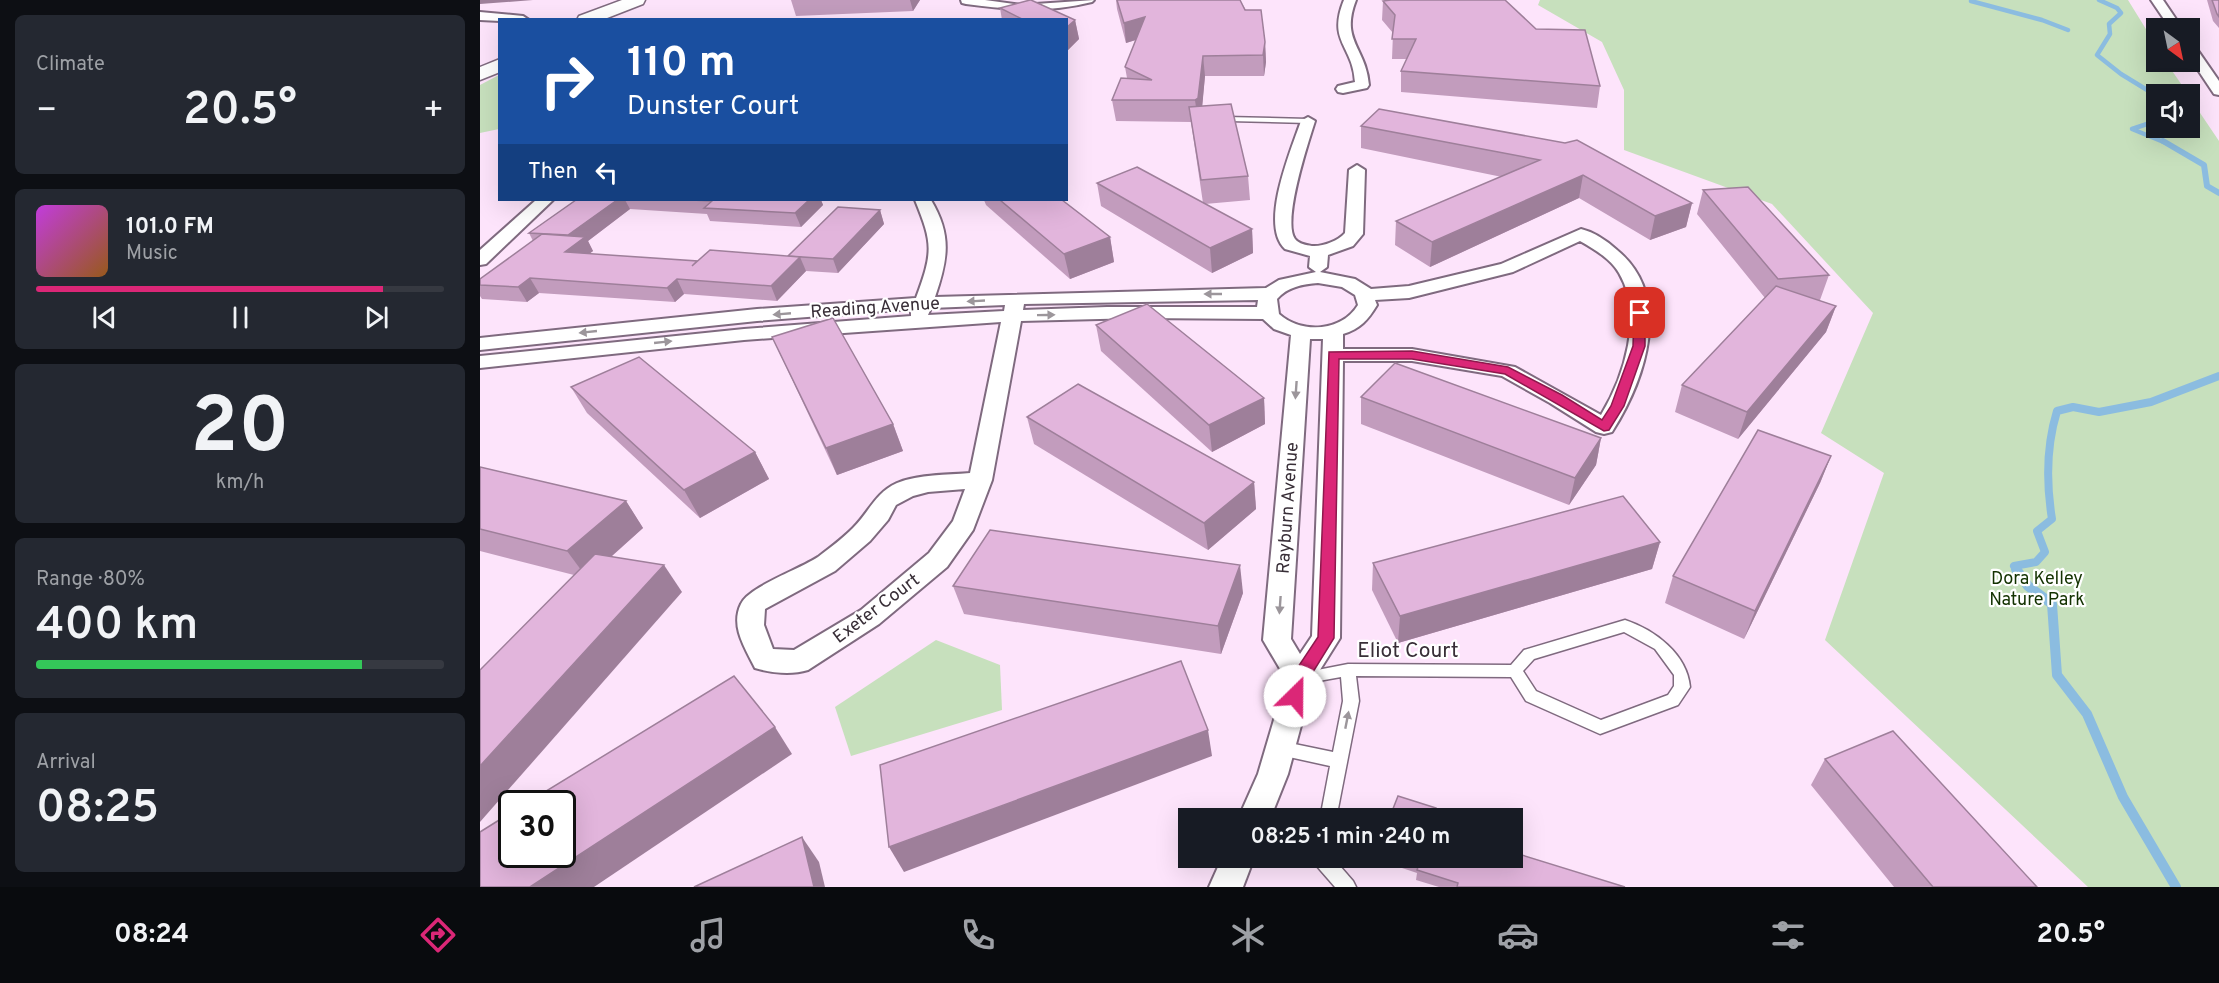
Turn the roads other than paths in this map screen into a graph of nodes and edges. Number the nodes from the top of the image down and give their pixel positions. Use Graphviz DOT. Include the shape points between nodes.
graph roads {
  1 [pos="1088,0"];
  2 [pos="1350,0"];
  3 [pos="2157,0"];
  4 [pos="966,1"];
  5 [pos="644,2"];
  6 [pos="480,16"];
  7 [pos="502,18"];
  8 [pos="592,18"];
  9 [pos="612,18"];
  10 [pos="2169,18"];
  11 [pos="498,55"];
  12 [pos="480,62"];
  13 [pos="2200,63"];
  14 [pos="498,66"];
  15 [pos="480,74"];
  16 [pos="1343,89"];
  17 [pos="2219,91"];
  18 [pos="1229,119"];
  19 [pos="1308,120"];
  20 [pos="1358,170"];
  21 [pos="544,201"];
  22 [pos="924,201"];
  23 [pos="1319,252"];
  24 [pos="480,260"];
  25 [pos="1318,277"];
  26 [pos="1365,295"];
  27 [pos="1270,304"];
  28 [pos="1014,307"];
  29 [pos="919,312"];
  30 [pos="1301,332"];
  31 [pos="1333,343"];
  32 [pos="480,344"];
  33 [pos="480,362"];
  34 [pos="980,480"];
  35 [pos="1348,670"];
  36 [pos="1515,671"];
  37 [pos="1300,678"];
  38 [pos="1280,748"];
  39 [pos="1339,761"];
  40 [pos="1259,808"];
  41 [pos="1330,808"];
  42 [pos="1234,868"];
  43 [pos="1330,868"];
  44 [pos="1226,887"];
  45 [pos="1347,887"];
  1 -- 4 [label="street" via="1021,8"];
  2 -- 16 [label="street" via="1342,31 1363,74 1362,85"];
  3 -- 10 [label="street"];
  5 -- 8 [label="main road"];
  5 -- 9 [label="main road"];
  6 -- 7 [label="street"];
  11 -- 12 [label="main road"];
  13 -- 17 [label="street"];
  14 -- 15 [label="main road"];
  18 -- 19 [label="lane"];
  19 -- 23 [label="street" via="1284,202 1283,235 1301,249"];
  20 -- 23 [label="street" via="1354,234 1347,242"];
  21 -- 24 [label="street"];
  22 -- 29 [label="street" via="939,236 936,265"];
  23 -- 25 [label="street"];
  25 -- 26 [label="street" via="1346,282"];
  25 -- 27 [label="street" via="1288,282"];
  26 -- 31 [label="street" via="1366,312"];
  26 -- 31 [label="street" via="1409,291 1496,271 1581,234 1602,245 1629,273 1638,303 1639,346 1618,406 1604,427 1508,371"];
  27 -- 28 [label="street, Reading Avenue" via="1159,312"];
  27 -- 30 [label="street" via="1275,321"];
  28 -- 29 [label="street, Reading Avenue"];
  28 -- 34 [label="street, Exeter Court"];
  29 -- 32 [label="street, Reading Avenue, one-way" via="724,318"];
  33 -- 29 [label="street, Reading Avenue, one-way"];
  30 -- 31 [label="street"];
  30 -- 37 [label="street, Rayburn Avenue, one-way" via="1277,640"];
  31 -- 37 [label="street" via="1326,638"];
  34 -- 34 [label="street, Exeter Court" via="964,524 938,560 870,617 798,662 765,660 753,638 748,615 754,603 826,564 861,535 887,499 928,484"];
  35 -- 36 [label="lane, Eliot Court"];
  35 -- 37 [label="lane, Eliot Court"];
  39 -- 35 [label="lane, one-way" via="1351,701"];
  36 -- 36 [label="lane" via="1531,696 1600,727 1673,700 1682,687 1681,674 1660,645 1625,626 1529,654"];
  37 -- 38 [label="street"];
  38 -- 39 [label="lane"];
  38 -- 40 [label="street"];
  39 -- 41 [label="lane"];
  42 -- 44 [label="street"];
  43 -- 45 [label="lane"];
}
